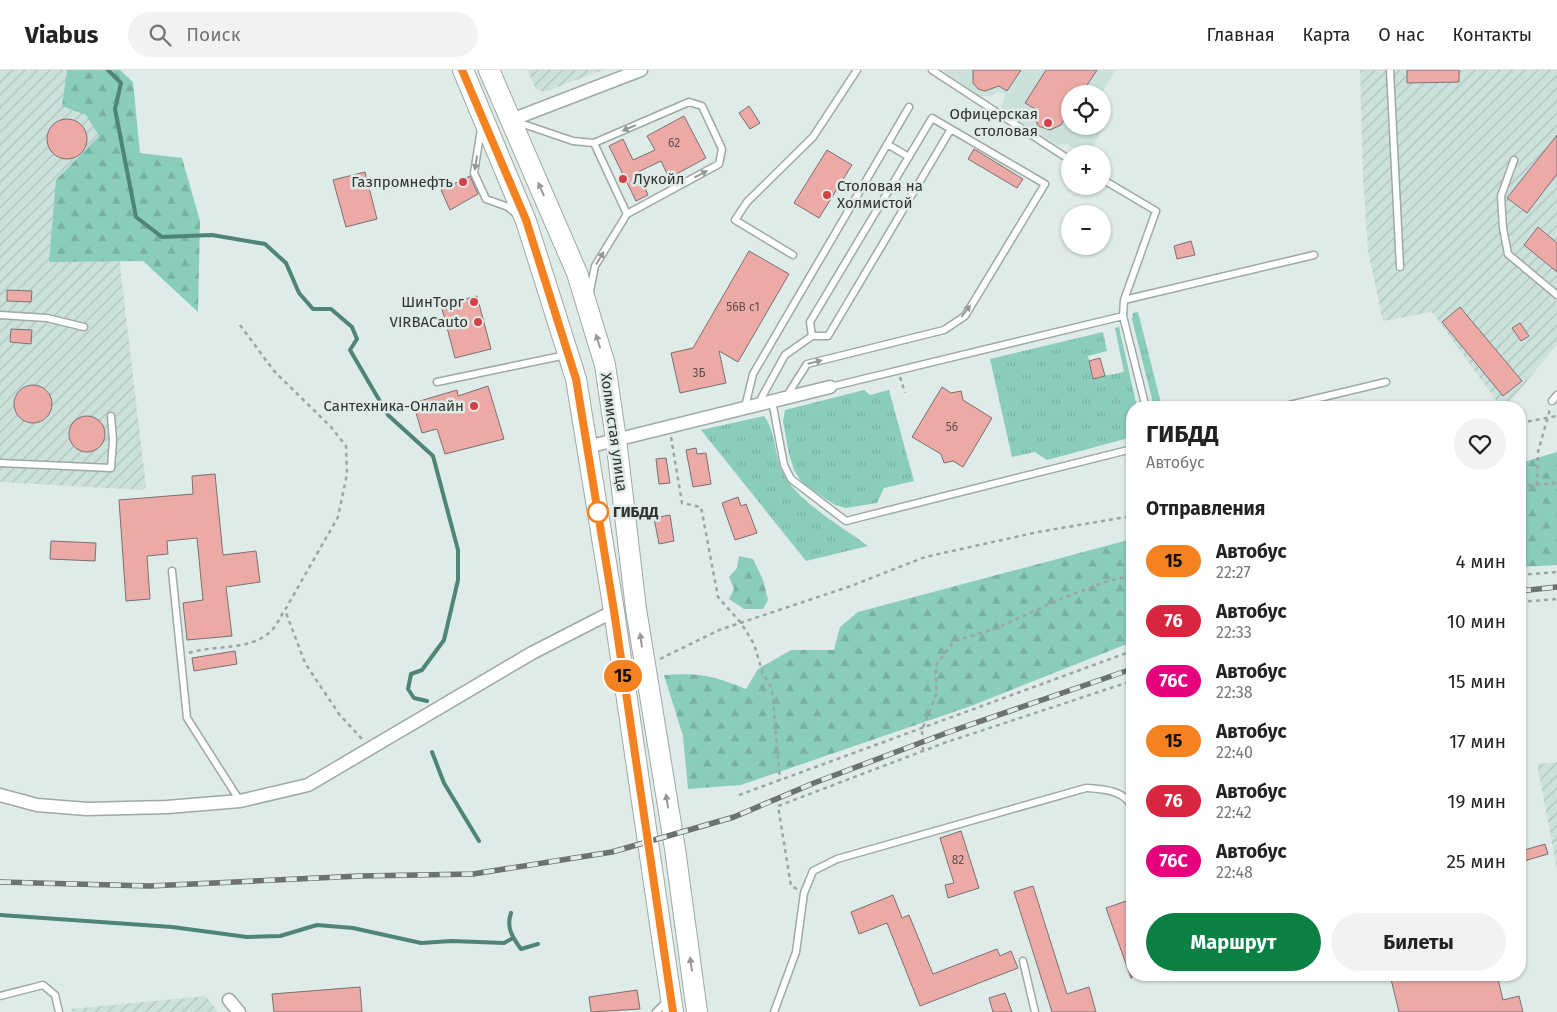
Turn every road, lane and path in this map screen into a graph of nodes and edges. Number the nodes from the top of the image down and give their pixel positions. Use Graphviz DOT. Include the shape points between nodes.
graph roads {
  1 [pos="462,70"];
  2 [pos="489,70"];
  3 [pos="641,70"];
  4 [pos="857,70"];
  5 [pos="932,70"];
  6 [pos="1390,70"];
  7 [pos="909,107"];
  8 [pos="483,115"];
  9 [pos="511,120"];
  10 [pos="950,129"];
  11 [pos="594,143"];
  12 [pos="887,144"];
  13 [pos="1061,154"];
  14 [pos="909,157"];
  15 [pos="1514,160"];
  16 [pos="1111,184"];
  17 [pos="627,214"];
  18 [pos="526,220"];
  19 [pos="793,255"];
  20 [pos="1314,255"];
  21 [pos="1400,267"];
  22 [pos="1557,295"];
  23 [pos="1124,300"];
  24 [pos="587,304"];
  25 [pos="0,315"];
  26 [pos="1123,316"];
  27 [pos="240,325"];
  28 [pos="84,327"];
  29 [pos="812,336"];
  30 [pos="568,355"];
  31 [pos="437,382"];
  32 [pos="1386,382"];
  33 [pos="830,387"];
  34 [pos="1557,395"];
  35 [pos="785,398"];
  36 [pos="772,401"];
  37 [pos="1144,401"];
  38 [pos="1306,401"];
  39 [pos="1552,401"];
  40 [pos="758,404"];
  41 [pos="745,407"];
  42 [pos="111,416"];
  43 [pos="1557,416"];
  44 [pos="1549,417"];
  45 [pos="1526,421"];
  46 [pos="669,426"];
  47 [pos="616,439"];
  48 [pos="587,447"];
  49 [pos="1126,451"];
  50 [pos="0,463"];
  51 [pos="1557,483"];
  52 [pos="1537,485"];
  53 [pos="1526,486"];
  54 [pos="1126,517"];
  55 [pos="172,571"];
  56 [pos="1557,572"];
  57 [pos="1526,575"];
  58 [pos="1126,577"];
  59 [pos="1557,599"];
  60 [pos="1526,602"];
  61 [pos="285,610"];
  62 [pos="614,611"];
  63 [pos="741,623"];
  64 [pos="1126,653"];
  65 [pos="180,656"];
  66 [pos="645,667"];
  67 [pos="1126,683"];
  68 [pos="922,730"];
  69 [pos="372,749"];
  70 [pos="924,751"];
  71 [pos="780,780"];
  72 [pos="0,795"];
  73 [pos="739,795"];
  74 [pos="1126,800"];
  75 [pos="240,801"];
  76 [pos="804,893"];
  77 [pos="1023,962"];
  78 [pos="0,996"];
  79 [pos="229,1000"];
  80 [pos="672,1004"];
  81 [pos="59,1012"];
  82 [pos="239,1012"];
  83 [pos="656,1012"];
  84 [pos="697,1012"];
  85 [pos="774,1012"];
  86 [pos="1034,1012"];
  1 -- 8 [label="highway, Холмистая улица"];
  2 -- 9 [label="highway, Холмистая улица"];
  3 -- 9 [label="street"];
  4 -- 19 [label="lane" via="813,137 747,202 736,220"];
  5 -- 13 [label="lane"];
  6 -- 21 [label="lane"];
  7 -- 12 [label="lane"];
  8 -- 18 [label="highway, Холмистая улица"];
  8 -- 18 [label="lane, one-way" via="474,173 486,200 508,208"];
  9 -- 11 [label="lane" via="573,141"];
  24 -- 9 [label="highway, Холмистая улица, one-way" via="577,273"];
  10 -- 14 [label="lane" via="932,118"];
  10 -- 29 [label="lane" via="828,336"];
  35 -- 10 [label="lane, one-way" via="807,364 944,330 965,316 1045,184"];
  11 -- 17 [label="lane"];
  17 -- 11 [label="lane, one-way" via="719,164 722,150 702,106 690,102"];
  12 -- 14 [label="lane"];
  12 -- 41 [label="lane" via="754,374"];
  14 -- 29 [label="lane" via="810,322"];
  15 -- 22 [label="lane" via="1501,196 1508,254"];
  16 -- 23 [label="lane" via="1156,211"];
  24 -- 17 [label="lane, one-way" via="595,266"];
  18 -- 30 [label="highway, Холмистая улица"];
  20 -- 23 [label="lane"];
  23 -- 26 [label="lane"];
  47 -- 24 [label="highway, Холмистая улица, one-way" via="605,365"];
  25 -- 28 [label="lane" via="47,318"];
  26 -- 33 [label="lane"];
  26 -- 37 [label="lane"];
  27 -- 61 [label="path" via="274,371 346,446 347,474 338,517"];
  29 -- 40 [label="lane" via="784,355"];
  30 -- 31 [label="lane"];
  30 -- 48 [label="highway, Холмистая улица" via="576,379"];
  32 -- 38 [label="lane"];
  33 -- 35 [label="street"];
  34 -- 39 [label="lane"];
  35 -- 36 [label="street"];
  36 -- 40 [label="street"];
  36 -- 49 [label="lane" via="790,479 846,521"];
  39 -- 44 [label="path"];
  40 -- 41 [label="street"];
  41 -- 46 [label="street"];
  42 -- 50 [label="lane" via="111,468"];
  43 -- 44 [label="path"];
  44 -- 45 [label="path"];
  44 -- 52 [label="path" via="1538,452"];
  46 -- 47 [label="street"];
  46 -- 63 [label="path" via="682,503 701,507 718,597"];
  47 -- 48 [label="street"];
  66 -- 47 [label="highway, Холмистая улица, one-way"];
  48 -- 62 [label="highway, Холмистая улица"];
  51 -- 52 [label="path"];
  52 -- 53 [label="path"];
  54 -- 63 [label="path" via="925,557"];
  55 -- 65 [label="lane"];
  56 -- 57 [label="path"];
  58 -- 68 [label="path" via="1058,600 995,629 954,641 936,665 936,695"];
  59 -- 60 [label="path"];
  61 -- 65 [label="path" via="271,631 248,644 200,649"];
  61 -- 69 [label="path" via="305,664 339,714"];
  62 -- 69 [label="street" via="532,653"];
  62 -- 80 [label="highway, Холмистая улица"];
  63 -- 66 [label="path" via="719,630"];
  63 -- 71 [label="path" via="754,644 763,674 772,689"];
  64 -- 68 [label="path"];
  65 -- 75 [label="lane" via="187,718"];
  84 -- 66 [label="highway, Холмистая улица, one-way" via="675,849"];
  67 -- 70 [label="path"];
  68 -- 70 [label="path"];
  68 -- 71 [label="path"];
  69 -- 75 [label="street" via="308,785"];
  70 -- 76 [label="path" via="778,806 791,886"];
  71 -- 73 [label="path"];
  72 -- 75 [label="street" via="37,805 87,809"];
  74 -- 76 [label="lane" via="1109,789 1086,788 837,859 813,871"];
  76 -- 85 [label="lane" via="796,952"];
  77 -- 86 [label="lane"];
  78 -- 81 [label="lane" via="43,985 55,995"];
  79 -- 82 [label="street"];
  80 -- 83 [label="lane"];
}
